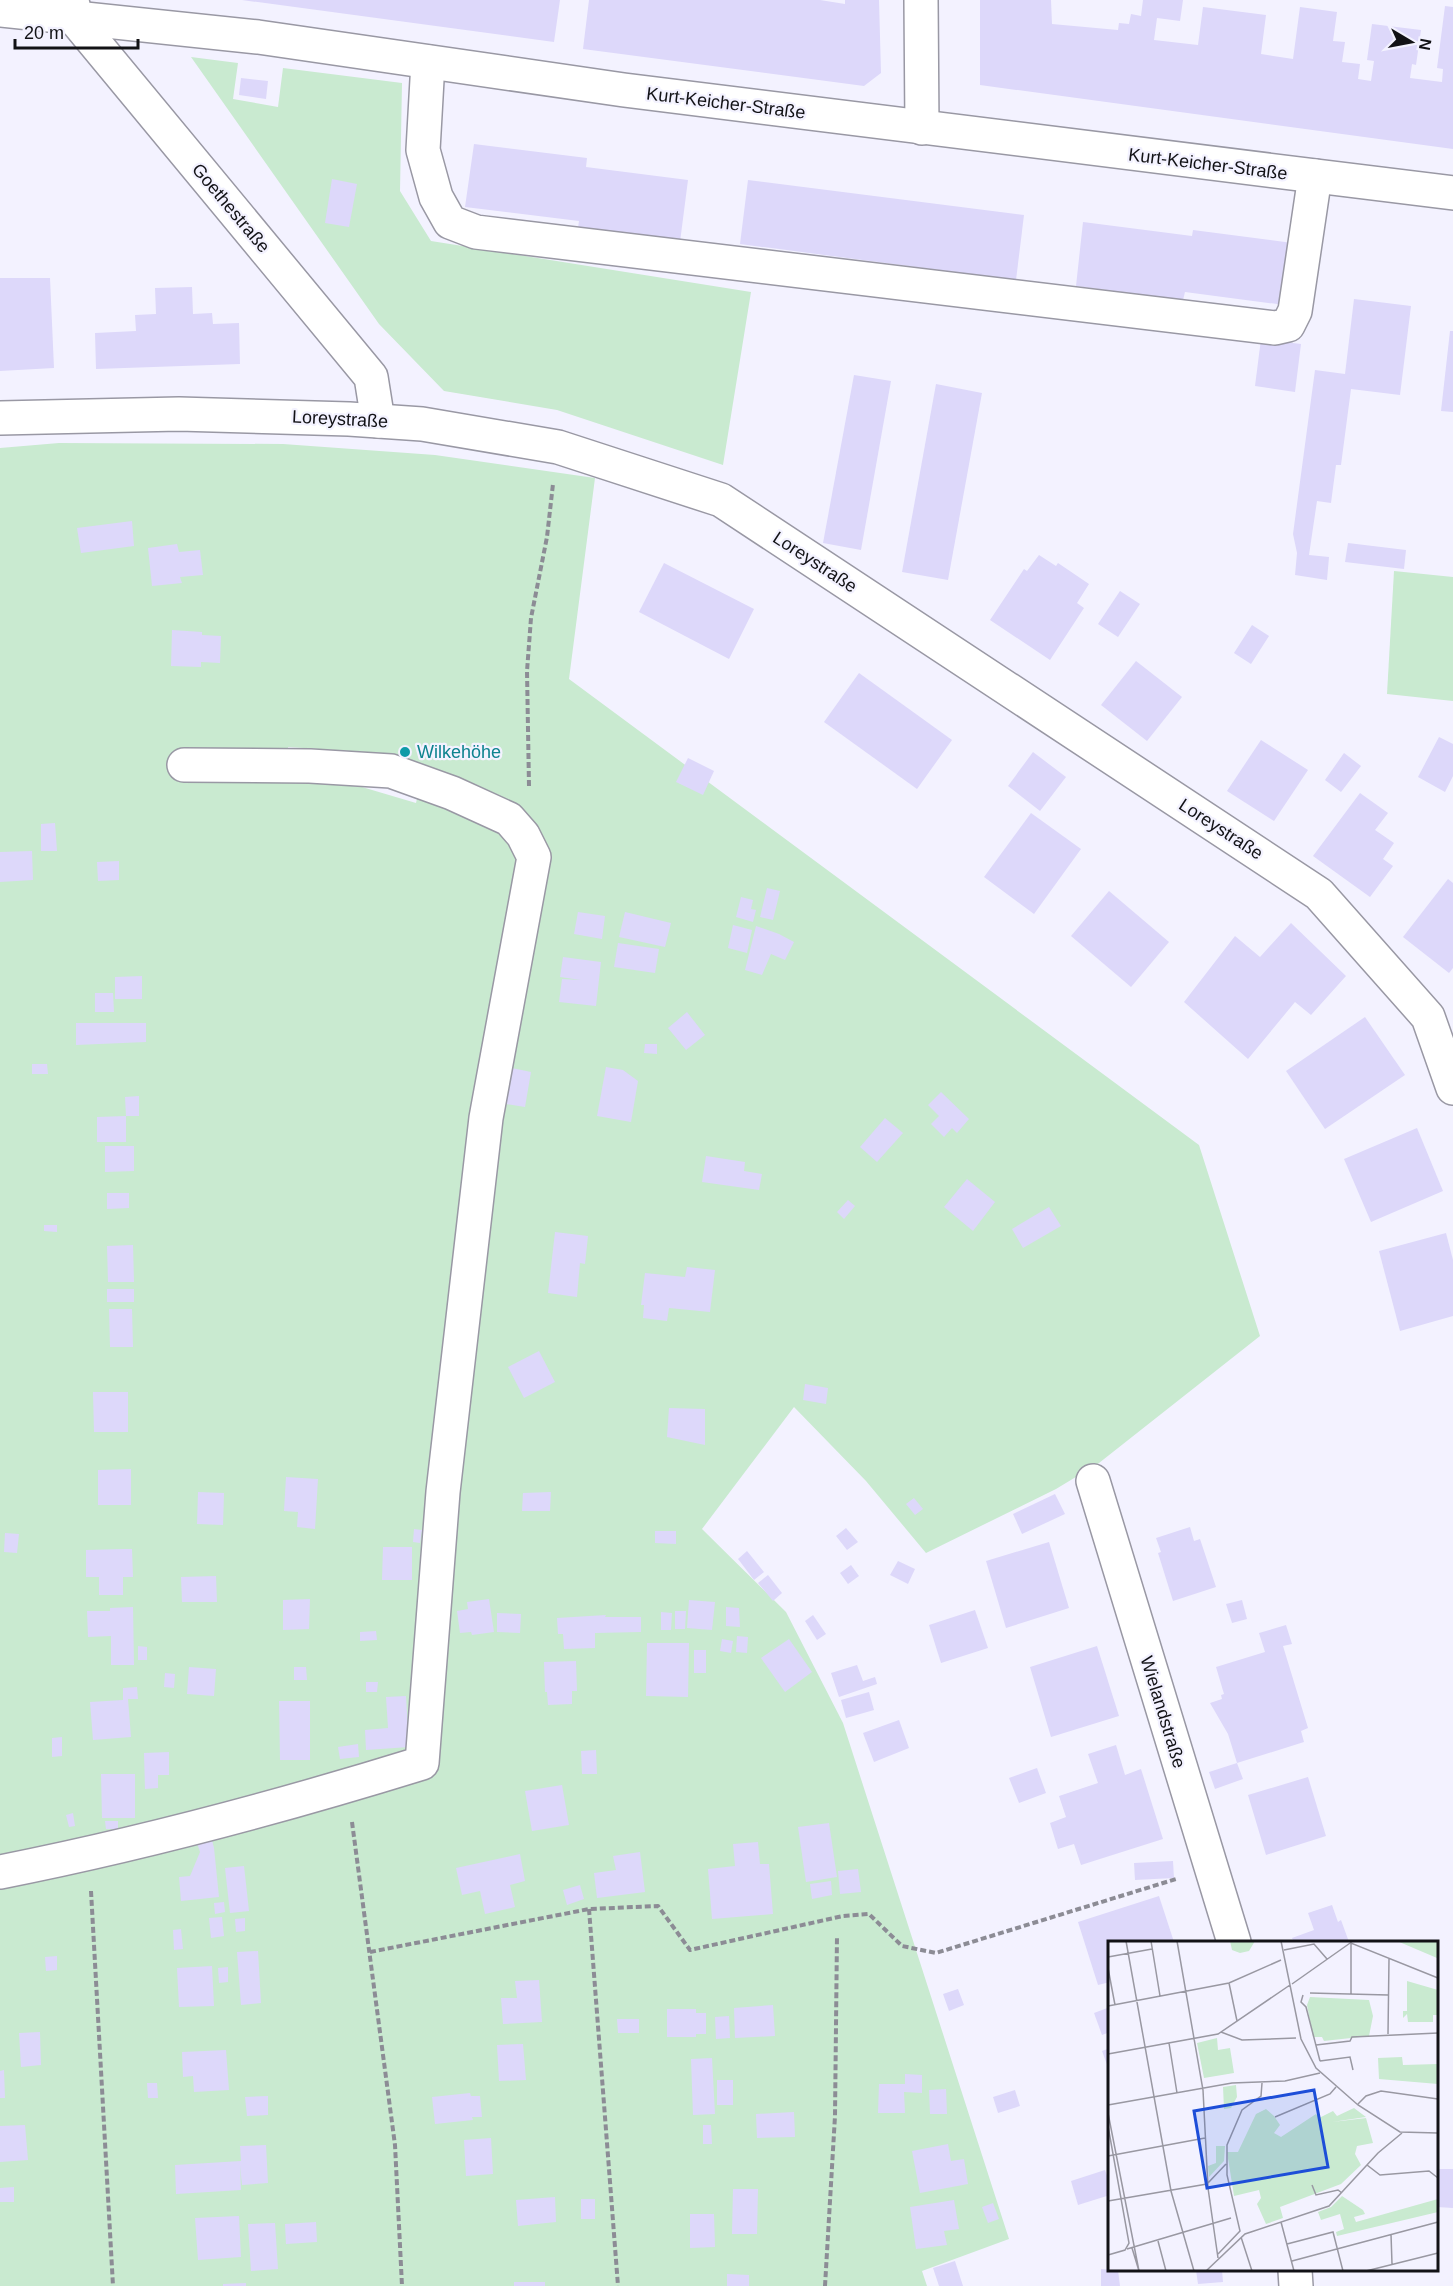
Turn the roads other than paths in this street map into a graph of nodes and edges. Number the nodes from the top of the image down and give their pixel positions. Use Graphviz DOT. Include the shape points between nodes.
graph roads {
  1 [pos="921,0"];
  2 [pos="74,9"];
  3 [pos="0,10"];
  4 [pos="428,62"];
  5 [pos="922,128"];
  6 [pos="1315,176"];
  7 [pos="1453,193"];
  8 [pos="0,418"];
  9 [pos="378,421"];
  10 [pos="183,765"];
  11 [pos="1453,1089"];
  12 [pos="1093,1481"];
  13 [pos="0,1872"];
  14 [pos="1234,1941"];
  15 [pos="1295,2271"];
  16 [pos="1296,2286"];
  1 -- 5 [label="street"];
  2 -- 3 [label="street, Kurt-Keicher-Straße"];
  2 -- 4 [label="street, Kurt-Keicher-Straße"];
  2 -- 9 [label="street, Goethestraße" via="371,377"];
  4 -- 5 [label="street, Kurt-Keicher-Straße"];
  4 -- 6 [label="street" via="423,150 436,197 450,222 476,232 1275,328 1288,325 1295,311"];
  5 -- 6 [label="street, Kurt-Keicher-Straße"];
  6 -- 7 [label="street, Kurt-Keicher-Straße"];
  8 -- 9 [label="street, Loreystraße" via="179,414"];
  9 -- 11 [label="street, Loreystraße" via="422,424 558,447 721,500 1319,894 1428,1017"];
  10 -- 13 [label="street" via="391,771 509,819 534,857 486,1118 443,1492 422,1763 346,1787 89,1854"];
  12 -- 14 [label="street, Wielandstraße"];
  15 -- 16 [label="street"];
}
